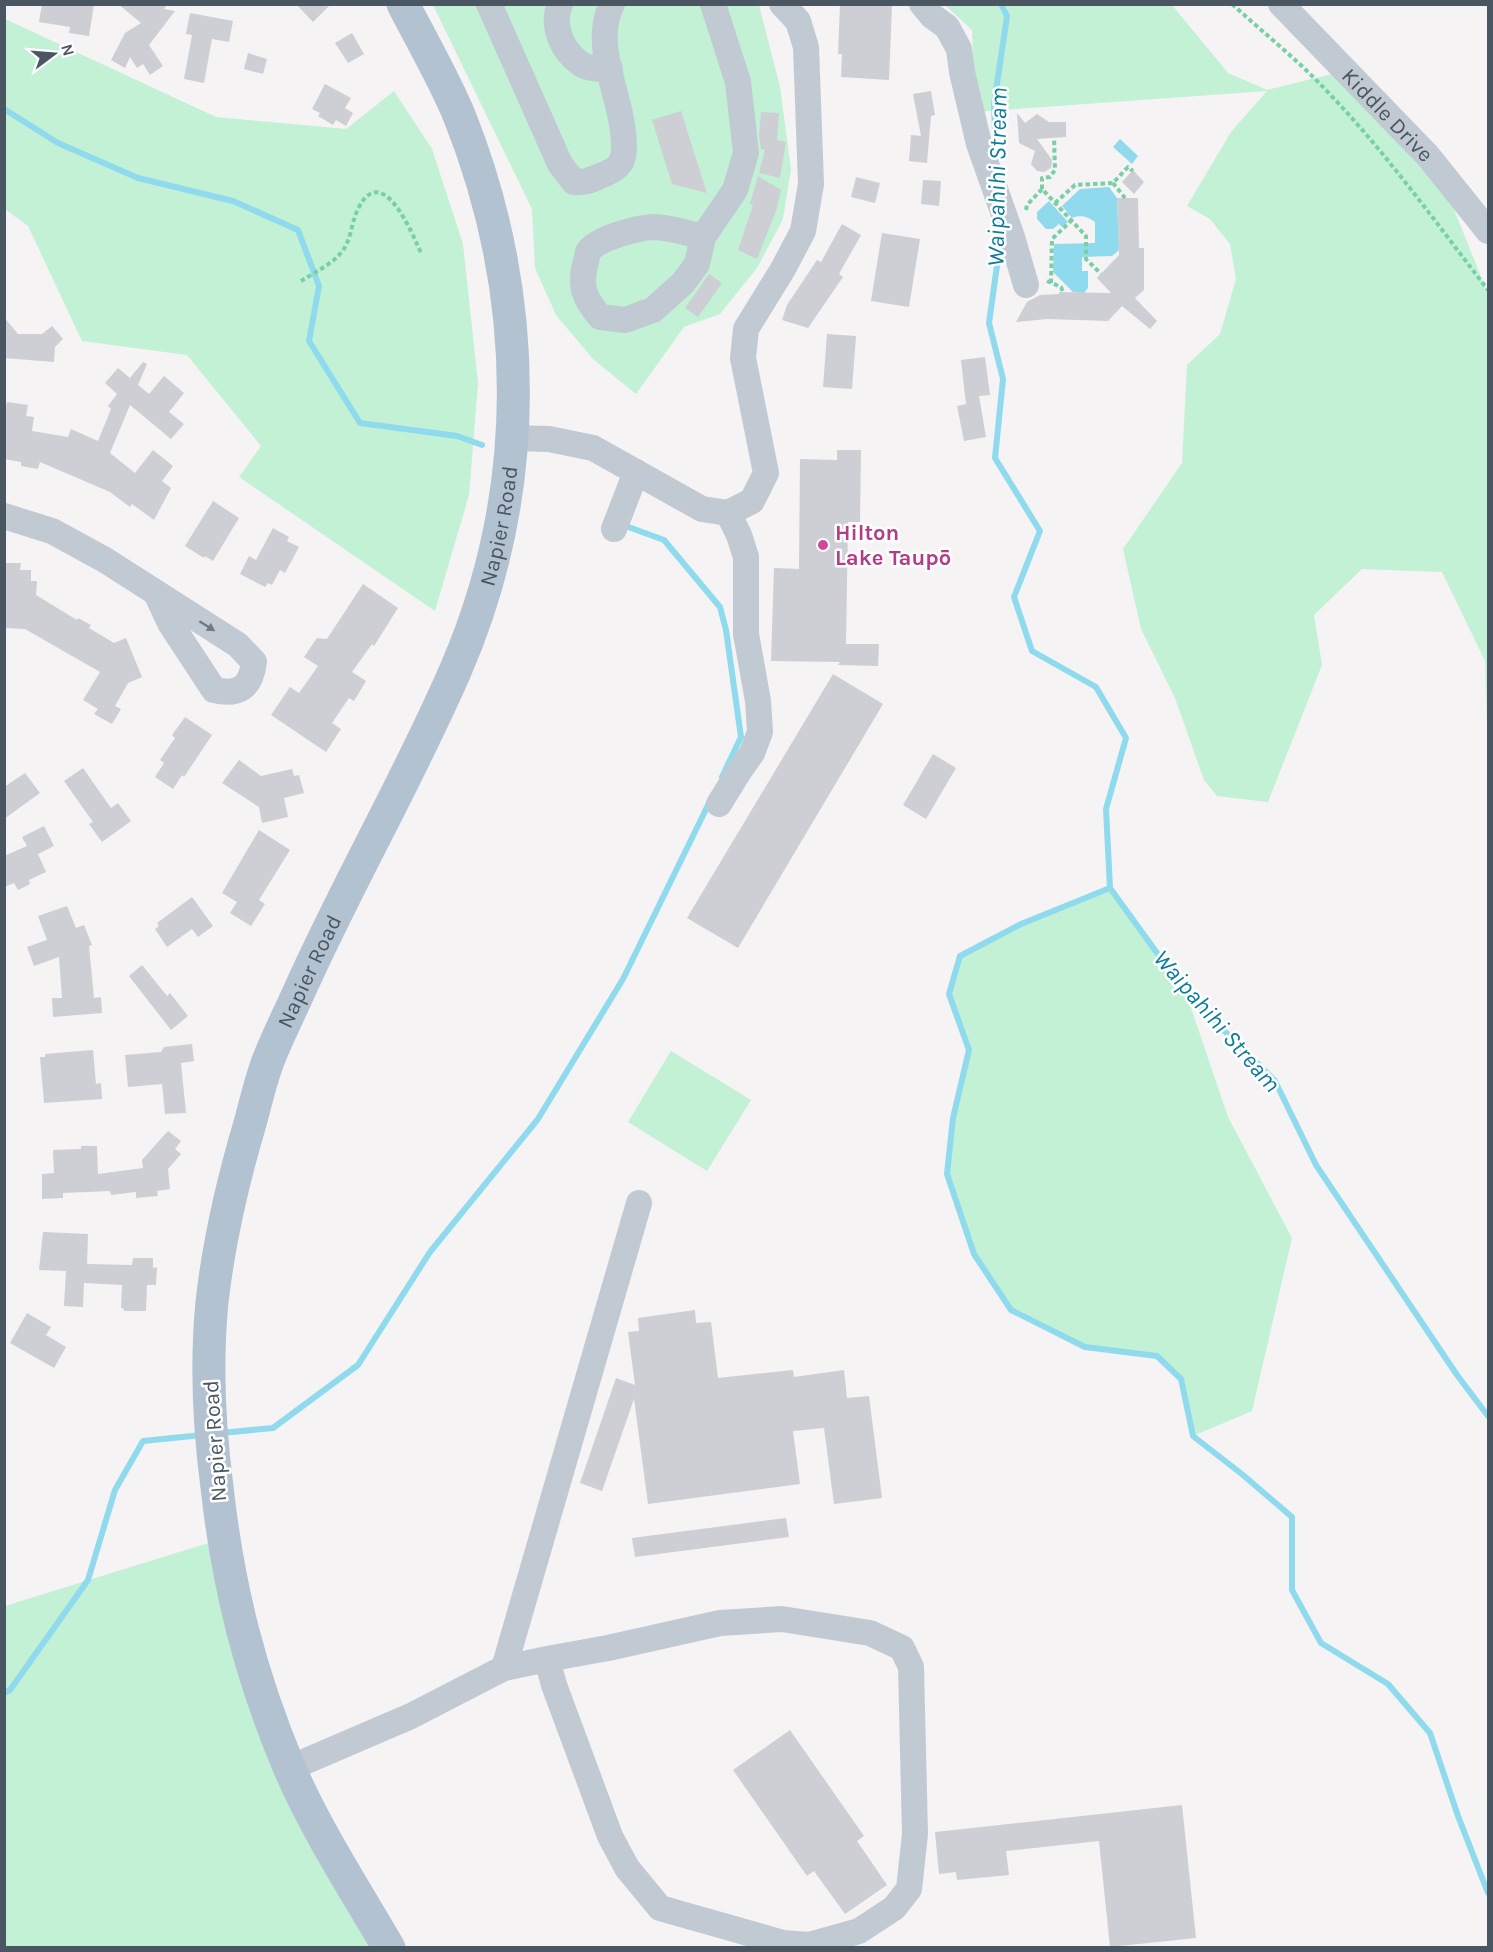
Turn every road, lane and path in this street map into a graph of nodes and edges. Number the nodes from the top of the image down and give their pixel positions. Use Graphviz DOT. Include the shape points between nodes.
graph roads {
  1 [pos="403,4"];
  2 [pos="560,4"];
  3 [pos="612,4"];
  4 [pos="713,4"];
  5 [pos="782,4"];
  6 [pos="922,4"];
  7 [pos="1232,4"];
  8 [pos="1281,4"];
  9 [pos="490,5"];
  10 [pos="610,69"];
  11 [pos="1054,138"];
  12 [pos="1133,171"];
  13 [pos="1113,183"];
  14 [pos="1042,189"];
  15 [pos="1125,198"];
  16 [pos="1054,203"];
  17 [pos="1025,219"];
  18 [pos="1071,221"];
  19 [pos="1488,231"];
  20 [pos="703,237"];
  21 [pos="422,253"];
  22 [pos="1101,274"];
  23 [pos="301,281"];
  24 [pos="1039,284"];
  25 [pos="1488,290"];
  26 [pos="512,438"];
  27 [pos="636,472"];
  28 [pos="728,513"];
  29 [pos="4,516"];
  30 [pos="614,529"];
  31 [pos="157,595"];
  32 [pos="719,804"];
  33 [pos="639,1203"];
  34 [pos="547,1659"];
  35 [pos="504,1668"];
  36 [pos="290,1768"];
  37 [pos="389,1947"];
  1 -- 26 [label="main road, Napier Road" via="457,112 475,159 504,267 514,368"];
  2 -- 10 [label="street" via="558,36 571,53 582,65"];
  3 -- 10 [label="street" via="607,14 604,47"];
  4 -- 20 [label="street" via="738,82 747,153 735,190"];
  5 -- 28 [label="street" via="798,21 806,47 811,184 803,231 746,329 743,358 766,473 752,501"];
  6 -- 24 [label="street" via="947,27 959,49 979,144 1012,237"];
  7 -- 25 [label="path" via="1307,71 1356,124"];
  8 -- 19 [label="street, Kiddle Drive" via="1428,156"];
  9 -- 10 [label="street" via="560,164 574,182 583,183 610,173 622,161 622,117"];
  11 -- 14 [label="path" via="1055,170 1050,177 1042,178"];
  12 -- 13 [label="path" via="1128,166"];
  13 -- 15 [label="path"];
  13 -- 16 [label="path" via="1075,185"];
  14 -- 16 [label="path"];
  14 -- 17 [label="path" via="1027,205"];
  16 -- 18 [label="path"];
  18 -- 22 [label="path" via="1086,236 1086,259"];
  18 -- 24 [label="path" via="1052,239"];
  20 -- 20 [label="street" via="697,264 683,283 653,310 625,320 600,317 592,307 581,282 588,252 605,240 653,227"];
  21 -- 23 [label="path" via="403,215 391,200 377,192 359,208 345,248"];
  26 -- 27 [label="street" via="593,448"];
  26 -- 36 [label="main road, Napier Road" via="501,526 478,614 438,708 321,943 268,1061 234,1177 223,1232 212,1302 208,1382 213,1459 237,1611 251,1664"];
  27 -- 28 [label="street" via="702,509"];
  27 -- 30 [label="street"];
  28 -- 32 [label="street" via="746,557 746,634 760,732 752,753"];
  29 -- 31 [label="street" via="52,531"];
  33 -- 35 [label="street"];
  34 -- 34 [label="street" via="720,1623 782,1619 870,1633 902,1648 911,1667 915,1834 909,1889 894,1908 859,1931 809,1945 783,1943 660,1908 627,1868 610,1836"];
  34 -- 35 [label="street"];
  35 -- 36 [label="street" via="411,1716"];
  36 -- 37 [label="main road, Napier Road" via="322,1833"];
}
